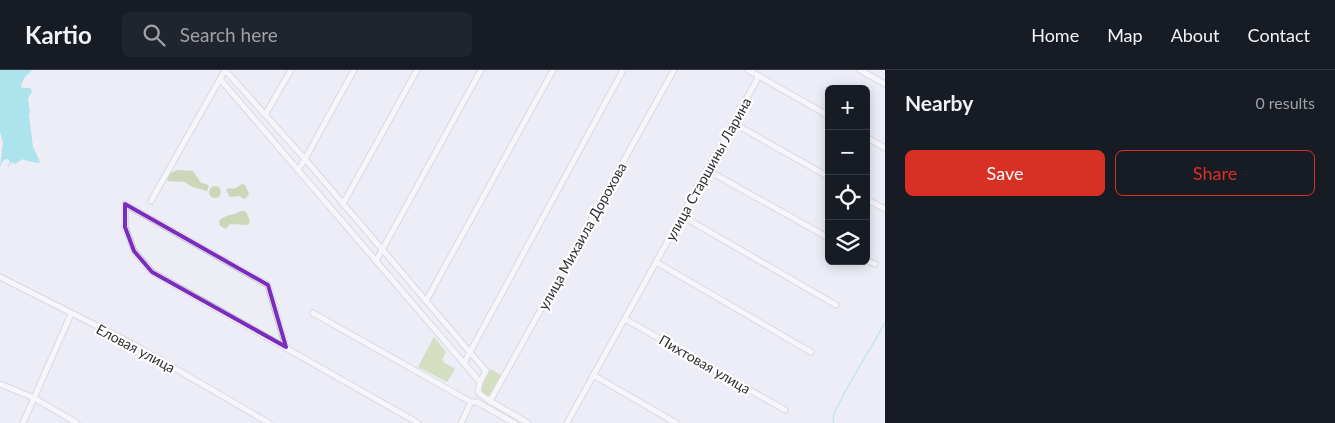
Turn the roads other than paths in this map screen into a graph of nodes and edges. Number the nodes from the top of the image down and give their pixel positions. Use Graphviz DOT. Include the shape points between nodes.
graph roads {
  1 [pos="225,70"];
  2 [pos="291,70"];
  3 [pos="354,70"];
  4 [pos="417,70"];
  5 [pos="481,70"];
  6 [pos="553,70"];
  7 [pos="623,70"];
  8 [pos="674,70"];
  9 [pos="748,70"];
  10 [pos="860,70"];
  11 [pos="759,76"];
  12 [pos="220,79"];
  13 [pos="885,84"];
  14 [pos="825,114"];
  15 [pos="265,115"];
  16 [pos="733,123"];
  17 [pos="870,139"];
  18 [pos="885,148"];
  19 [pos="304,159"];
  20 [pos="298,170"];
  21 [pos="707,170"];
  22 [pos="825,175"];
  23 [pos="151,200"];
  24 [pos="870,201"];
  25 [pos="343,204"];
  26 [pos="885,209"];
  27 [pos="682,216"];
  28 [pos="825,236"];
  29 [pos="382,250"];
  30 [pos="376,261"];
  31 [pos="656,262"];
  32 [pos="870,262"];
  33 [pos="874,264"];
  34 [pos="0,277"];
  35 [pos="426,302"];
  36 [pos="836,305"];
  37 [pos="313,312"];
  38 [pos="71,314"];
  39 [pos="624,319"];
  40 [pos="286,347"];
  41 [pos="470,352"];
  42 [pos="811,352"];
  43 [pos="464,363"];
  44 [pos="593,375"];
  45 [pos="480,382"];
  46 [pos="0,384"];
  47 [pos="34,398"];
  48 [pos="490,401"];
  49 [pos="471,402"];
  50 [pos="487,407"];
  51 [pos="785,410"];
  52 [pos="23,423"];
  53 [pos="76,423"];
  54 [pos="269,423"];
  55 [pos="418,423"];
  56 [pos="462,423"];
  57 [pos="514,423"];
  58 [pos="528,423"];
  59 [pos="567,423"];
  60 [pos="676,423"];
  1 -- 12 [label="street"];
  1 -- 15 [label="street"];
  2 -- 15 [label="street"];
  3 -- 19 [label="street"];
  4 -- 25 [label="street"];
  5 -- 29 [label="street"];
  6 -- 35 [label="street"];
  7 -- 41 [label="street"];
  8 -- 48 [label="street, улица Михаила Дорохова"];
  9 -- 11 [label="street"];
  10 -- 13 [label="street"];
  11 -- 14 [label="street"];
  11 -- 16 [label="street, улица Старшины Ларина"];
  12 -- 20 [label="street"];
  12 -- 23 [label="street"];
  15 -- 19 [label="street"];
  16 -- 21 [label="street, улица Старшины Ларина"];
  16 -- 22 [label="street"];
  17 -- 18 [label="street"];
  19 -- 20 [label="street"];
  19 -- 25 [label="street"];
  20 -- 30 [label="street"];
  21 -- 27 [label="street, улица Старшины Ларина"];
  21 -- 28 [label="street"];
  24 -- 26 [label="street"];
  25 -- 29 [label="street"];
  27 -- 31 [label="street, улица Старшины Ларина"];
  27 -- 36 [label="street"];
  29 -- 30 [label="street"];
  29 -- 35 [label="street"];
  30 -- 43 [label="street"];
  31 -- 39 [label="street, улица Старшины Ларина"];
  31 -- 42 [label="street"];
  32 -- 33 [label="street"];
  34 -- 38 [label="street, Еловая улица"];
  35 -- 41 [label="street"];
  37 -- 49 [label="street"];
  38 -- 47 [label="street"];
  38 -- 54 [label="street, Еловая улица" via="131,343"];
  39 -- 44 [label="street, улица Старшины Ларина"];
  39 -- 51 [label="street, Пихтовая улица"];
  40 -- 40 [label="street" via="152,272 134,252 125,227 125,204 268,285"];
  40 -- 55 [label="street"];
  41 -- 43 [label="street"];
  41 -- 45 [label="street" via="486,371"];
  43 -- 45 [label="street"];
  44 -- 59 [label="street, улица Старшины Ларина"];
  44 -- 60 [label="street"];
  45 -- 48 [label="street" via="478,391"];
  46 -- 47 [label="street"];
  47 -- 52 [label="street"];
  47 -- 53 [label="street"];
  48 -- 50 [label="street, улица Михаила Дорохова"];
  48 -- 58 [label="street"];
  49 -- 50 [label="street"];
  49 -- 56 [label="street"];
  50 -- 57 [label="street"];
}
